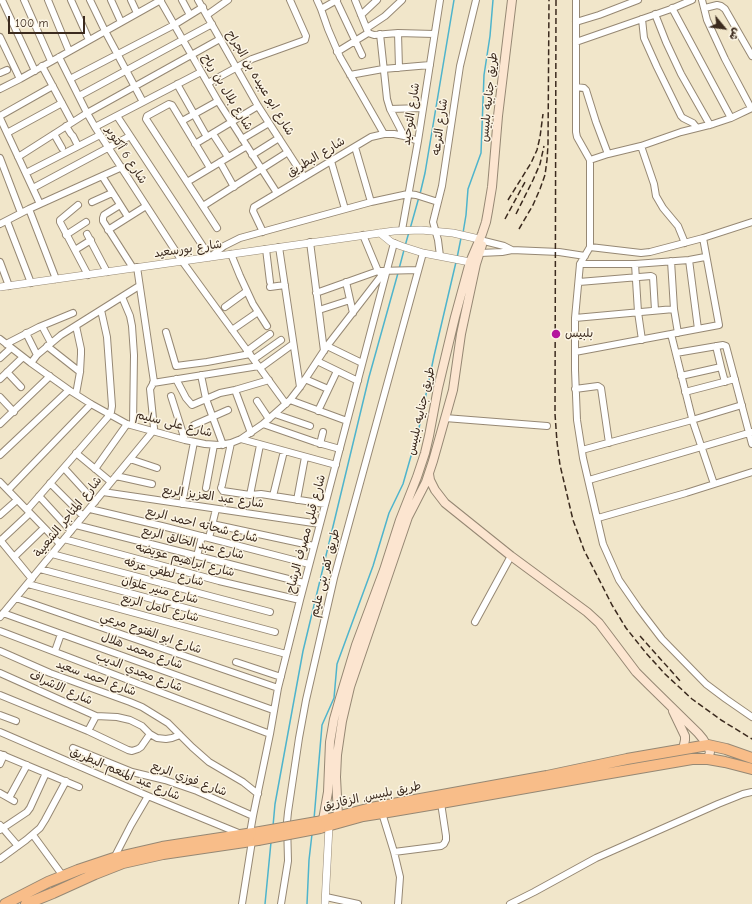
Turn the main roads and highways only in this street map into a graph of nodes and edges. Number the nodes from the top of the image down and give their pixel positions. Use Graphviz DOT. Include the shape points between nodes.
graph roads {
  1 [pos="512,0"];
  2 [pos="516,0"];
  3 [pos="478,239"];
  4 [pos="438,388"];
  5 [pos="453,390"];
  6 [pos="429,474"];
  7 [pos="417,477"];
  8 [pos="426,482"];
  9 [pos="360,646"];
  10 [pos="670,707"];
  11 [pos="708,745"];
  12 [pos="683,749"];
  13 [pos="752,758"];
  14 [pos="708,759"];
  15 [pos="752,769"];
  16 [pos="338,816"];
  17 [pos="322,824"];
  18 [pos="252,836"];
  19 [pos="78,870"];
  20 [pos="81,880"];
  21 [pos="48,882"];
  22 [pos="53,893"];
  23 [pos="5,904"];
  24 [pos="26,904"];
  1 -- 3 [label="main road, طريق جنابيه بلبيس" via="488,211"];
  2 -- 3 [label="main road, طريق جنابيه بلبيس" via="491,222"];
  3 -- 4 [label="main road, طريق جنابيه بلبيس" via="468,262"];
  3 -- 5 [label="main road, طريق جنابيه بلبيس" via="480,253 461,334"];
  4 -- 5 [label="main road"];
  4 -- 7 [label="main road, طريق جنابيه بلبيس" via="428,445"];
  5 -- 6 [label="main road, طريق جنابيه بلبيس"];
  6 -- 8 [label="main road, طريق جنابيه بلبيس"];
  6 -- 10 [label="main road" via="435,490 445,503 593,617 636,672"];
  7 -- 8 [label="main road"];
  7 -- 9 [label="main road, طريق جنابيه بلبيس" via="400,520"];
  8 -- 9 [label="main road, طريق جنابيه بلبيس" via="408,517"];
  9 -- 16 [label="main road, طريق جنابيه بلبيس" via="337,755"];
  9 -- 17 [label="main road, طريق جنابيه بلبيس" via="343,686 334,719 329,754 328,792"];
  10 -- 11 [label="main road"];
  10 -- 12 [label="main road" via="685,736"];
  11 -- 12 [label="highway, طريق بلبيس, الزقازيق"];
  11 -- 13 [label="highway, طريق بلبيس, الزقازيق"];
  11 -- 14 [label="main road"];
  12 -- 16 [label="highway, طريق بلبيس, الزقازيق"];
  14 -- 15 [label="highway, طريق بلبيس, الزقازيق"];
  14 -- 17 [label="highway, طريق بلبيس, الزقازيق" via="646,766"];
  16 -- 17 [label="highway, طريق بلبيس, الزقازيق"];
  17 -- 18 [label="highway, طريق بلبيس, الزقازيق, bridge"];
  18 -- 19 [label="highway, طريق بلبيس, الزقازيق" via="162,847 114,858"];
  18 -- 20 [label="highway, طريق بلبيس, الزقازيق" via="123,863"];
  19 -- 20 [label="highway" via="77,874"];
  19 -- 21 [label="highway, طريق بلبيس, الزقازيق"];
  20 -- 22 [label="highway, طريق بلبيس, الزقازيق"];
  21 -- 22 [label="highway"];
  21 -- 23 [label="highway, طريق بلبيس, الزقازيق"];
  22 -- 24 [label="highway, طريق بلبيس, الزقازيق"];
}
